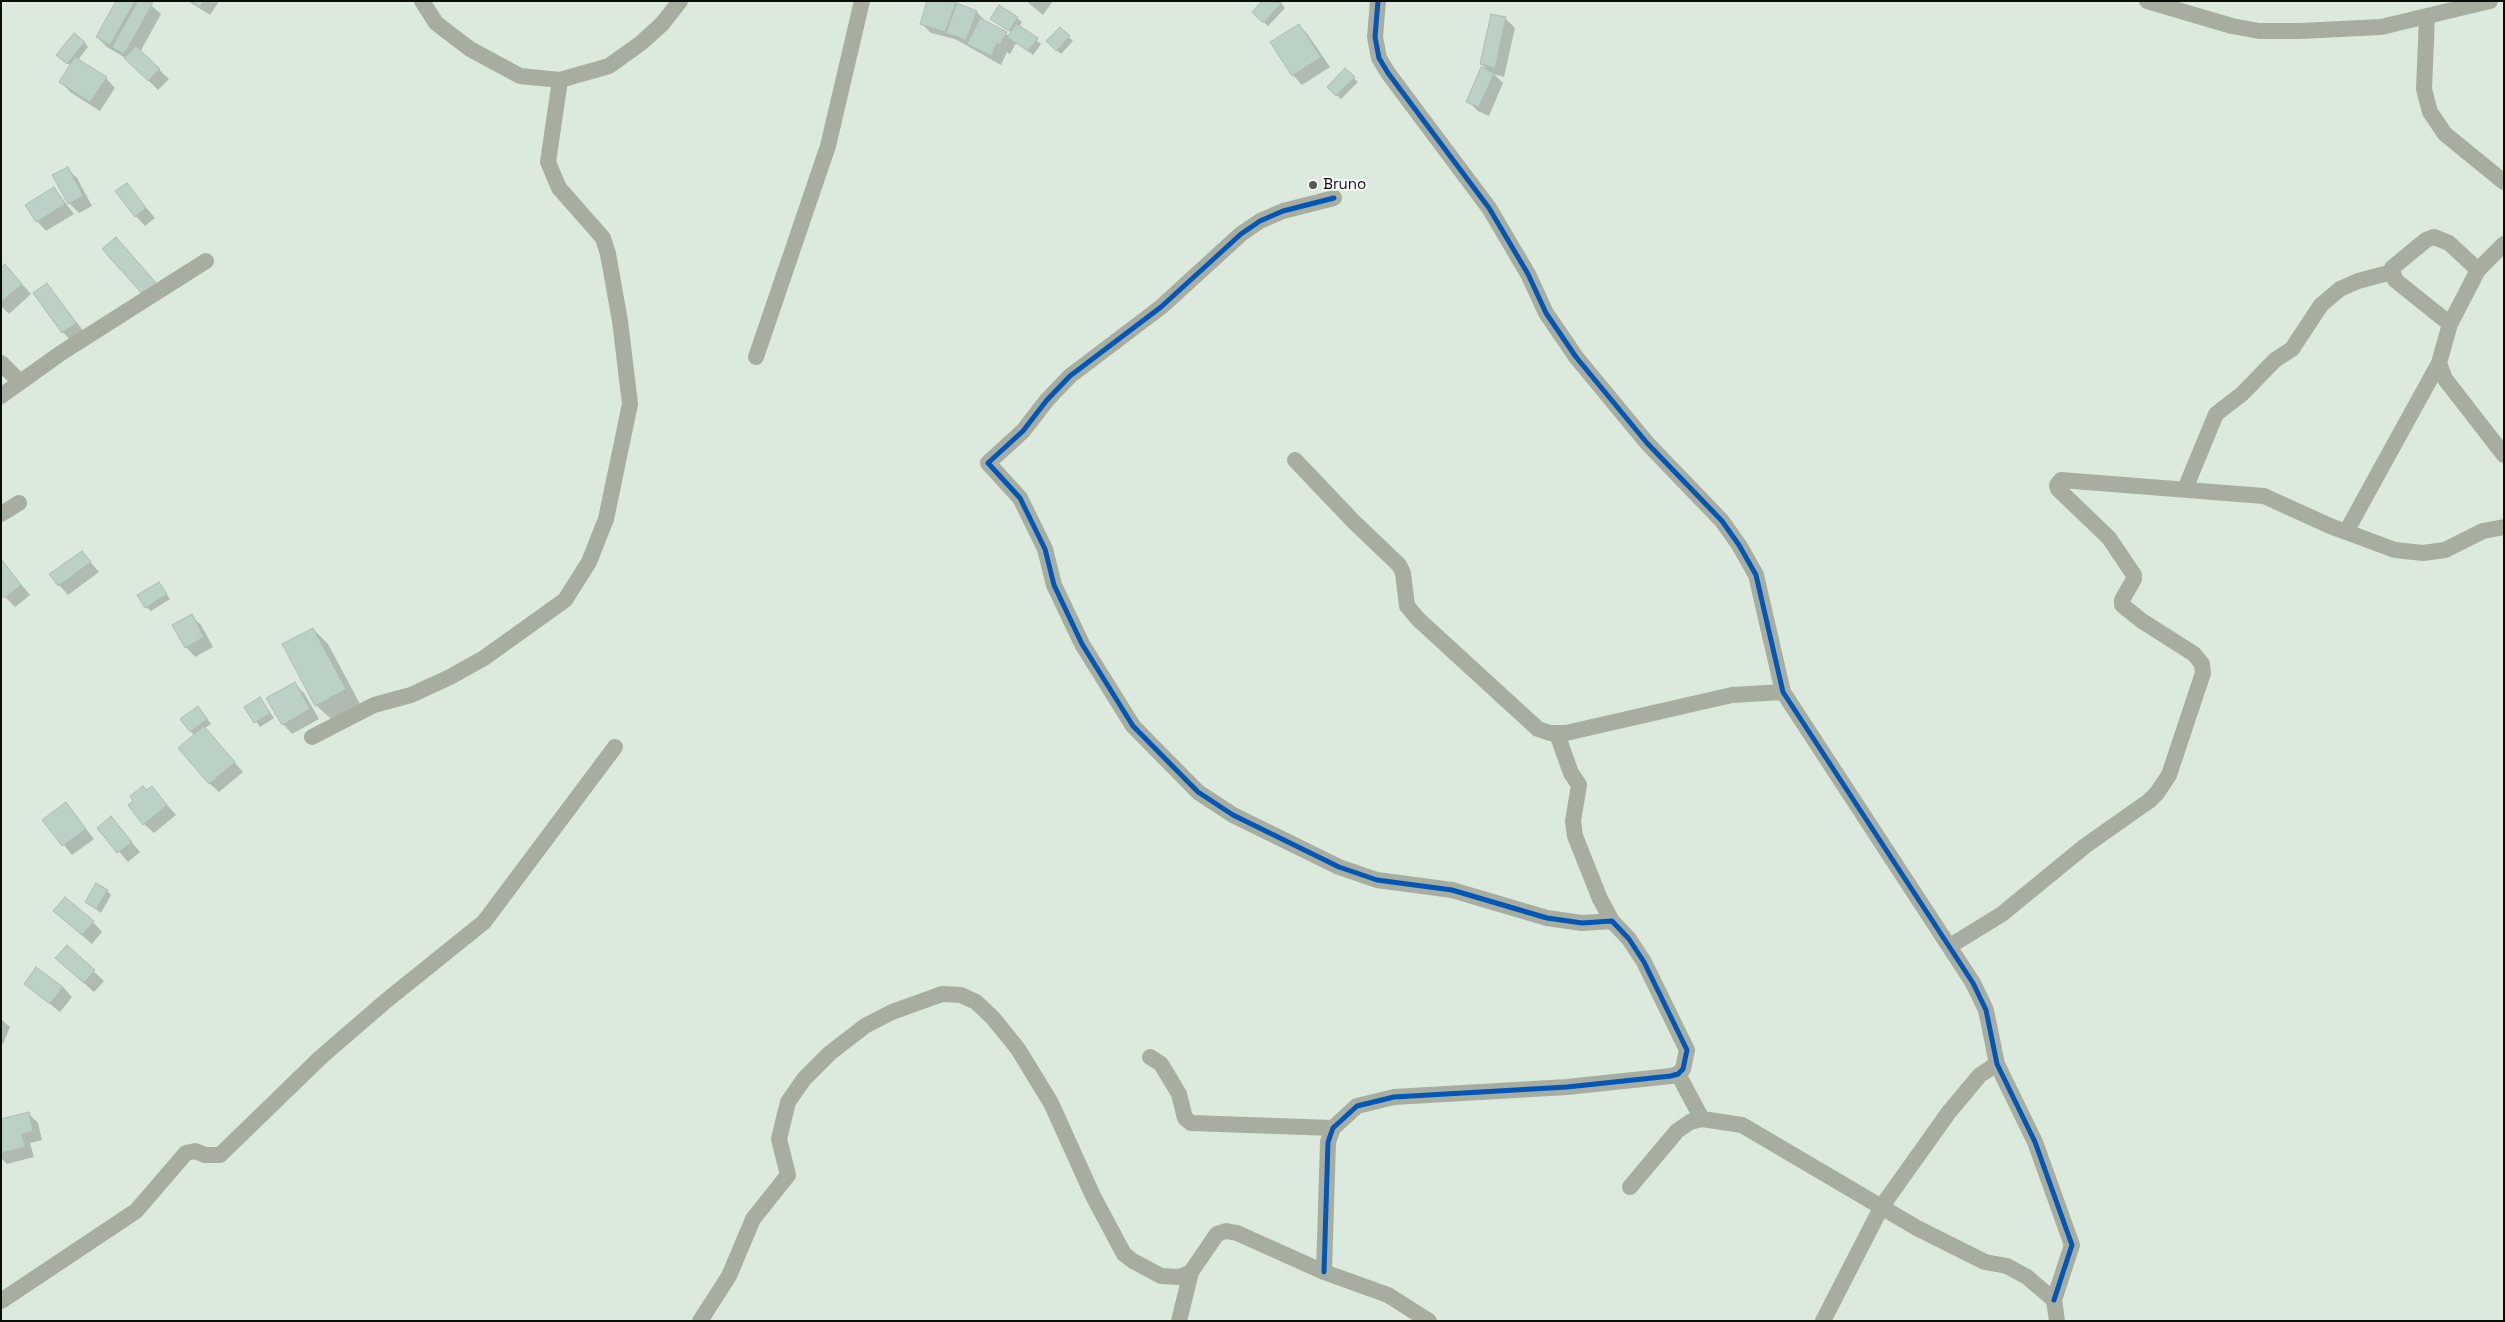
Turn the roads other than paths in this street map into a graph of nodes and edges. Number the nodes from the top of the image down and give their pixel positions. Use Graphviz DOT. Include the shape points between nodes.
graph roads {
  1 [pos="422,1"];
  2 [pos="680,1"];
  3 [pos="862,1"];
  4 [pos="1378,1"];
  5 [pos="2147,1"];
  6 [pos="2490,1"];
  7 [pos="2427,17"];
  8 [pos="560,80"];
  9 [pos="2504,182"];
  10 [pos="1334,198"];
  11 [pos="2504,244"];
  12 [pos="206,261"];
  13 [pos="2478,270"];
  14 [pos="2392,272"];
  15 [pos="2450,324"];
  16 [pos="756,357"];
  17 [pos="1,363"];
  18 [pos="2439,363"];
  19 [pos="20,382"];
  20 [pos="1,396"];
  21 [pos="2504,455"];
  22 [pos="1295,460"];
  23 [pos="2185,489"];
  24 [pos="19,503"];
  25 [pos="1,514"];
  26 [pos="2504,527"];
  27 [pos="2346,532"];
  28 [pos="1783,692"];
  29 [pos="1557,734"];
  30 [pos="312,737"];
  31 [pos="615,747"];
  32 [pos="1612,921"];
  33 [pos="1950,946"];
  34 [pos="1150,1057"];
  35 [pos="1997,1064"];
  36 [pos="1678,1074"];
  37 [pos="1702,1118"];
  38 [pos="1333,1128"];
  39 [pos="1630,1187"];
  40 [pos="1882,1206"];
  41 [pos="1192,1272"];
  42 [pos="1324,1272"];
  43 [pos="2054,1300"];
  44 [pos="1,1301"];
  45 [pos="700,1321"];
  46 [pos="1179,1321"];
  47 [pos="1429,1321"];
  48 [pos="1823,1321"];
  49 [pos="2057,1321"];
  1 -- 8 [label="street" via="436,23 470,49 520,76"];
  2 -- 8 [label="street" via="662,24 609,66"];
  3 -- 16 [label="street" via="828,146"];
  4 -- 28 [label="street" via="1375,36 1380,58 1489,208 1528,274 1546,313 1576,357 1647,443 1722,520 1739,545 1756,575"];
  5 -- 7 [label="street" via="2199,18 2259,31 2361,29"];
  6 -- 7 [label="street"];
  7 -- 9 [label="street" via="2424,89 2430,112 2445,134"];
  8 -- 30 [label="street" via="548,162 558,188 603,238 620,322 630,404 603,528 589,562 565,600 492,652 450,677 411,695 374,705"];
  10 -- 32 [label="street" via="1283,211 1240,234 1161,307 1070,376 1023,431 988,463 1020,498 1045,549 1054,585 1082,644 1133,726 1198,792 1233,815 1339,867 1377,880 1452,890 1547,918 1582,924"];
  11 -- 13 [label="street"];
  12 -- 19 [label="street"];
  13 -- 14 [label="street" via="2449,243 2434,237 2396,262"];
  13 -- 15 [label="street"];
  14 -- 15 [label="street" via="2395,280"];
  14 -- 23 [label="street" via="2340,289 2321,305 2292,349 2275,360 2242,394 2216,414"];
  15 -- 18 [label="street"];
  17 -- 19 [label="street"];
  18 -- 21 [label="street" via="2445,379"];
  18 -- 27 [label="street"];
  19 -- 20 [label="street"];
  22 -- 29 [label="street" via="1399,564 1407,606 1419,620 1538,729"];
  23 -- 27 [label="street" via="2269,498"];
  23 -- 33 [label="street" via="2064,479 2057,484 2109,538 2134,575 2122,605 2194,654 2202,664 2203,674 2169,775 2149,801 2085,846 2002,914"];
  24 -- 25 [label="street"];
  26 -- 27 [label="street" via="2478,534 2444,550 2423,553 2395,550"];
  28 -- 29 [label="street" via="1732,695"];
  28 -- 33 [label="street"];
  29 -- 32 [label="street" via="1578,785 1573,820 1575,836"];
  31 -- 44 [label="street" via="484,922 321,1057 220,1155 195,1151 186,1154 136,1211"];
  32 -- 36 [label="street" via="1644,962 1687,1050 1686,1065"];
  33 -- 35 [label="street" via="1986,1010"];
  34 -- 38 [label="street" via="1161,1064 1179,1094 1185,1118 1191,1123"];
  35 -- 40 [label="street" via="1980,1075 1949,1112"];
  35 -- 43 [label="street" via="2035,1142 2072,1245"];
  36 -- 37 [label="street"];
  36 -- 38 [label="street" via="1567,1087 1394,1097 1356,1106"];
  37 -- 39 [label="street" via="1677,1131"];
  37 -- 40 [label="street" via="1742,1125"];
  38 -- 42 [label="street" via="1328,1142"];
  40 -- 43 [label="street" via="1917,1228 1985,1262 2007,1266 2027,1277"];
  40 -- 48 [label="street"];
  41 -- 42 [label="street" via="1217,1234 1226,1231"];
  41 -- 45 [label="street" via="1170,1278 1161,1276 1124,1254 1050,1103 1018,1049 976,1002 961,995 942,994 892,1012 865,1026 830,1053 804,1079 788,1102 779,1139 788,1175 753,1219 729,1276"];
  41 -- 46 [label="street"];
  42 -- 47 [label="street" via="1388,1295"];
  43 -- 49 [label="street"];
}
